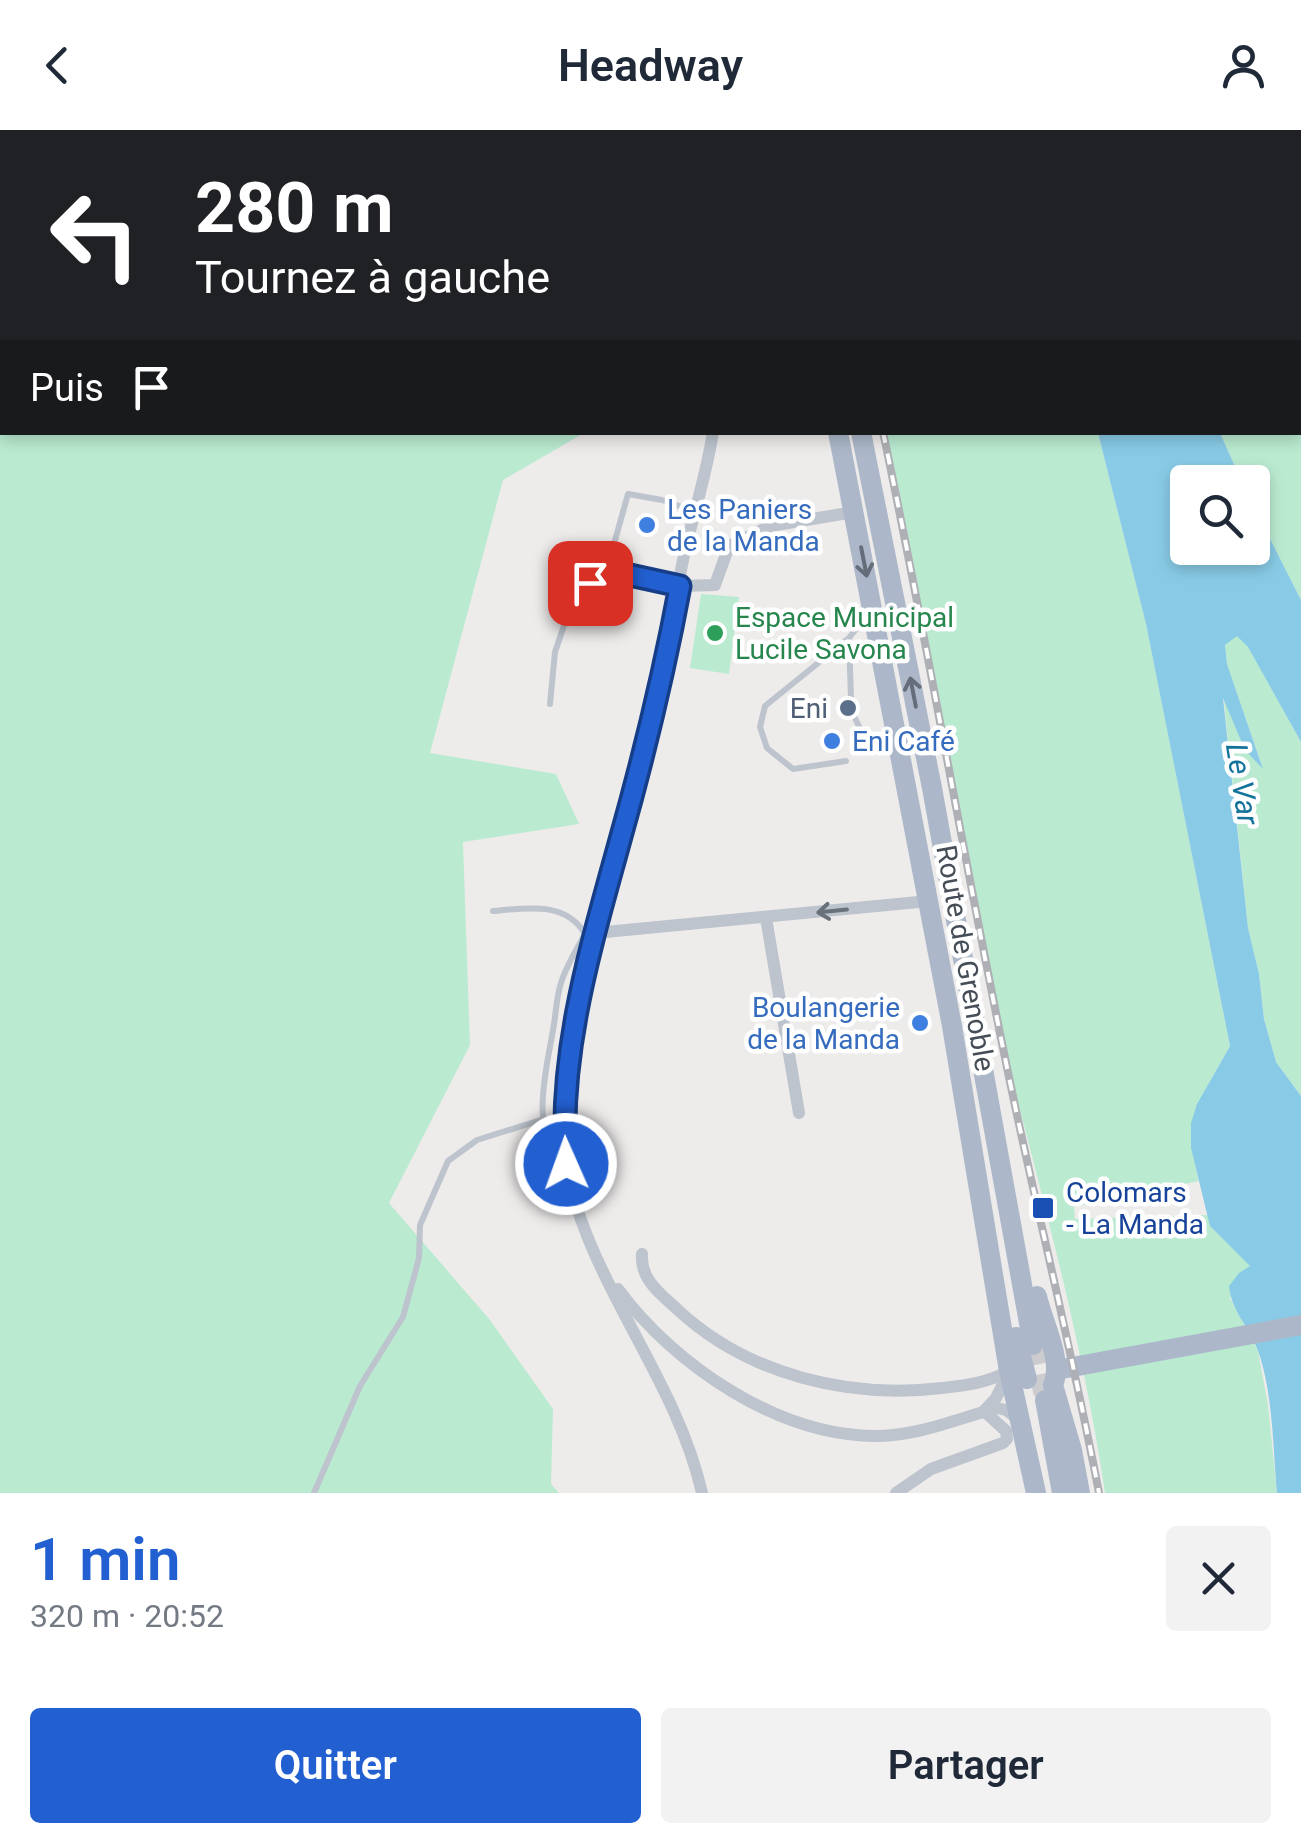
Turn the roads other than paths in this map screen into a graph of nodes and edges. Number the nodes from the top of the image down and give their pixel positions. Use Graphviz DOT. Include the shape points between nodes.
graph roads {
  1 [pos="839,435"];
  2 [pos="862,435"];
  3 [pos="712,436"];
  4 [pos="696,512"];
  5 [pos="854,512"];
  6 [pos="607,570"];
  7 [pos="680,586"];
  8 [pos="872,606"];
  9 [pos="849,638"];
  10 [pos="851,698"];
  11 [pos="550,704"];
  12 [pos="854,716"];
  13 [pos="900,746"];
  14 [pos="872,751"];
  15 [pos="863,756"];
  16 [pos="846,761"];
  17 [pos="929,901"];
  18 [pos="493,911"];
  19 [pos="766,918"];
  20 [pos="590,934"];
  21 [pos="981,1050"];
  22 [pos="800,1113"];
  23 [pos="544,1119"];
  24 [pos="566,1164"];
  25 [pos="642,1254"];
  26 [pos="598,1257"];
  27 [pos="1301,1325"];
  28 [pos="664,1342"];
  29 [pos="1033,1345"];
  30 [pos="647,1361"];
  31 [pos="1022,1378"];
  32 [pos="1051,1385"];
  33 [pos="984,1411"];
  34 [pos="1021,1421"];
  35 [pos="314,1493"];
  36 [pos="702,1493"];
  37 [pos="896,1493"];
  38 [pos="1036,1493"];
  39 [pos="1044,1493"];
  40 [pos="1062,1493"];
  41 [pos="1080,1493"];
  1 -- 5 [label="main road, Route de Grenoble"];
  21 -- 2 [label="main road, Route de Grenoble, one-way"];
  3 -- 4 [label="street"];
  4 -- 6 [label="lane" via="628,494"];
  4 -- 7 [label="street"];
  5 -- 7 [label="street" via="770,526 729,546 715,585"];
  5 -- 8 [label="main road, Route de Grenoble, one-way"];
  6 -- 7 [label="lane"];
  6 -- 11 [label="lane" via="574,596 555,652"];
  7 -- 20 [label="street" via="665,672"];
  8 -- 9 [label="lane"];
  8 -- 13 [label="main road, Route de Grenoble"];
  9 -- 10 [label="lane"];
  9 -- 16 [label="lane" via="765,706 760,727 767,748 793,769"];
  12 -- 14 [label="lane"];
  13 -- 14 [label="lane"];
  13 -- 17 [label="main road, Route de Grenoble"];
  14 -- 15 [label="lane"];
  17 -- 19 [label="street, one-way"];
  17 -- 31 [label="main road, Route de Grenoble"];
  18 -- 20 [label="lane" via="564,911"];
  19 -- 20 [label="street"];
  19 -- 22 [label="street"];
  20 -- 23 [label="lane" via="561,983"];
  20 -- 24 [label="street" via="566,1076"];
  21 -- 29 [label="main road, Route de Grenoble"];
  21 -- 32 [label="main road" via="999,1103"];
  23 -- 24 [label="lane" via="551,1147"];
  23 -- 35 [label="lane" via="476,1140 448,1162 420,1226 403,1317 360,1386"];
  24 -- 26 [label="street"];
  25 -- 31 [label="street" via="650,1283 710,1337 796,1376 892,1392"];
  26 -- 28 [label="street"];
  26 -- 30 [label="street"];
  27 -- 32 [label="main road" via="1100,1364"];
  28 -- 30 [label="street"];
  28 -- 33 [label="street" via="741,1397 838,1432 916,1432"];
  30 -- 36 [label="street" via="684,1436"];
  31 -- 32 [label="main road" via="1040,1390"];
  31 -- 33 [label="street" via="1003,1387"];
  31 -- 34 [label="main road"];
  31 -- 39 [label="main road"];
  32 -- 40 [label="main road"];
  32 -- 41 [label="main road"];
  33 -- 34 [label="street" via="1006,1410"];
  33 -- 37 [label="street" via="1006,1431 1004,1444 931,1469"];
  34 -- 38 [label="main road"];
}
